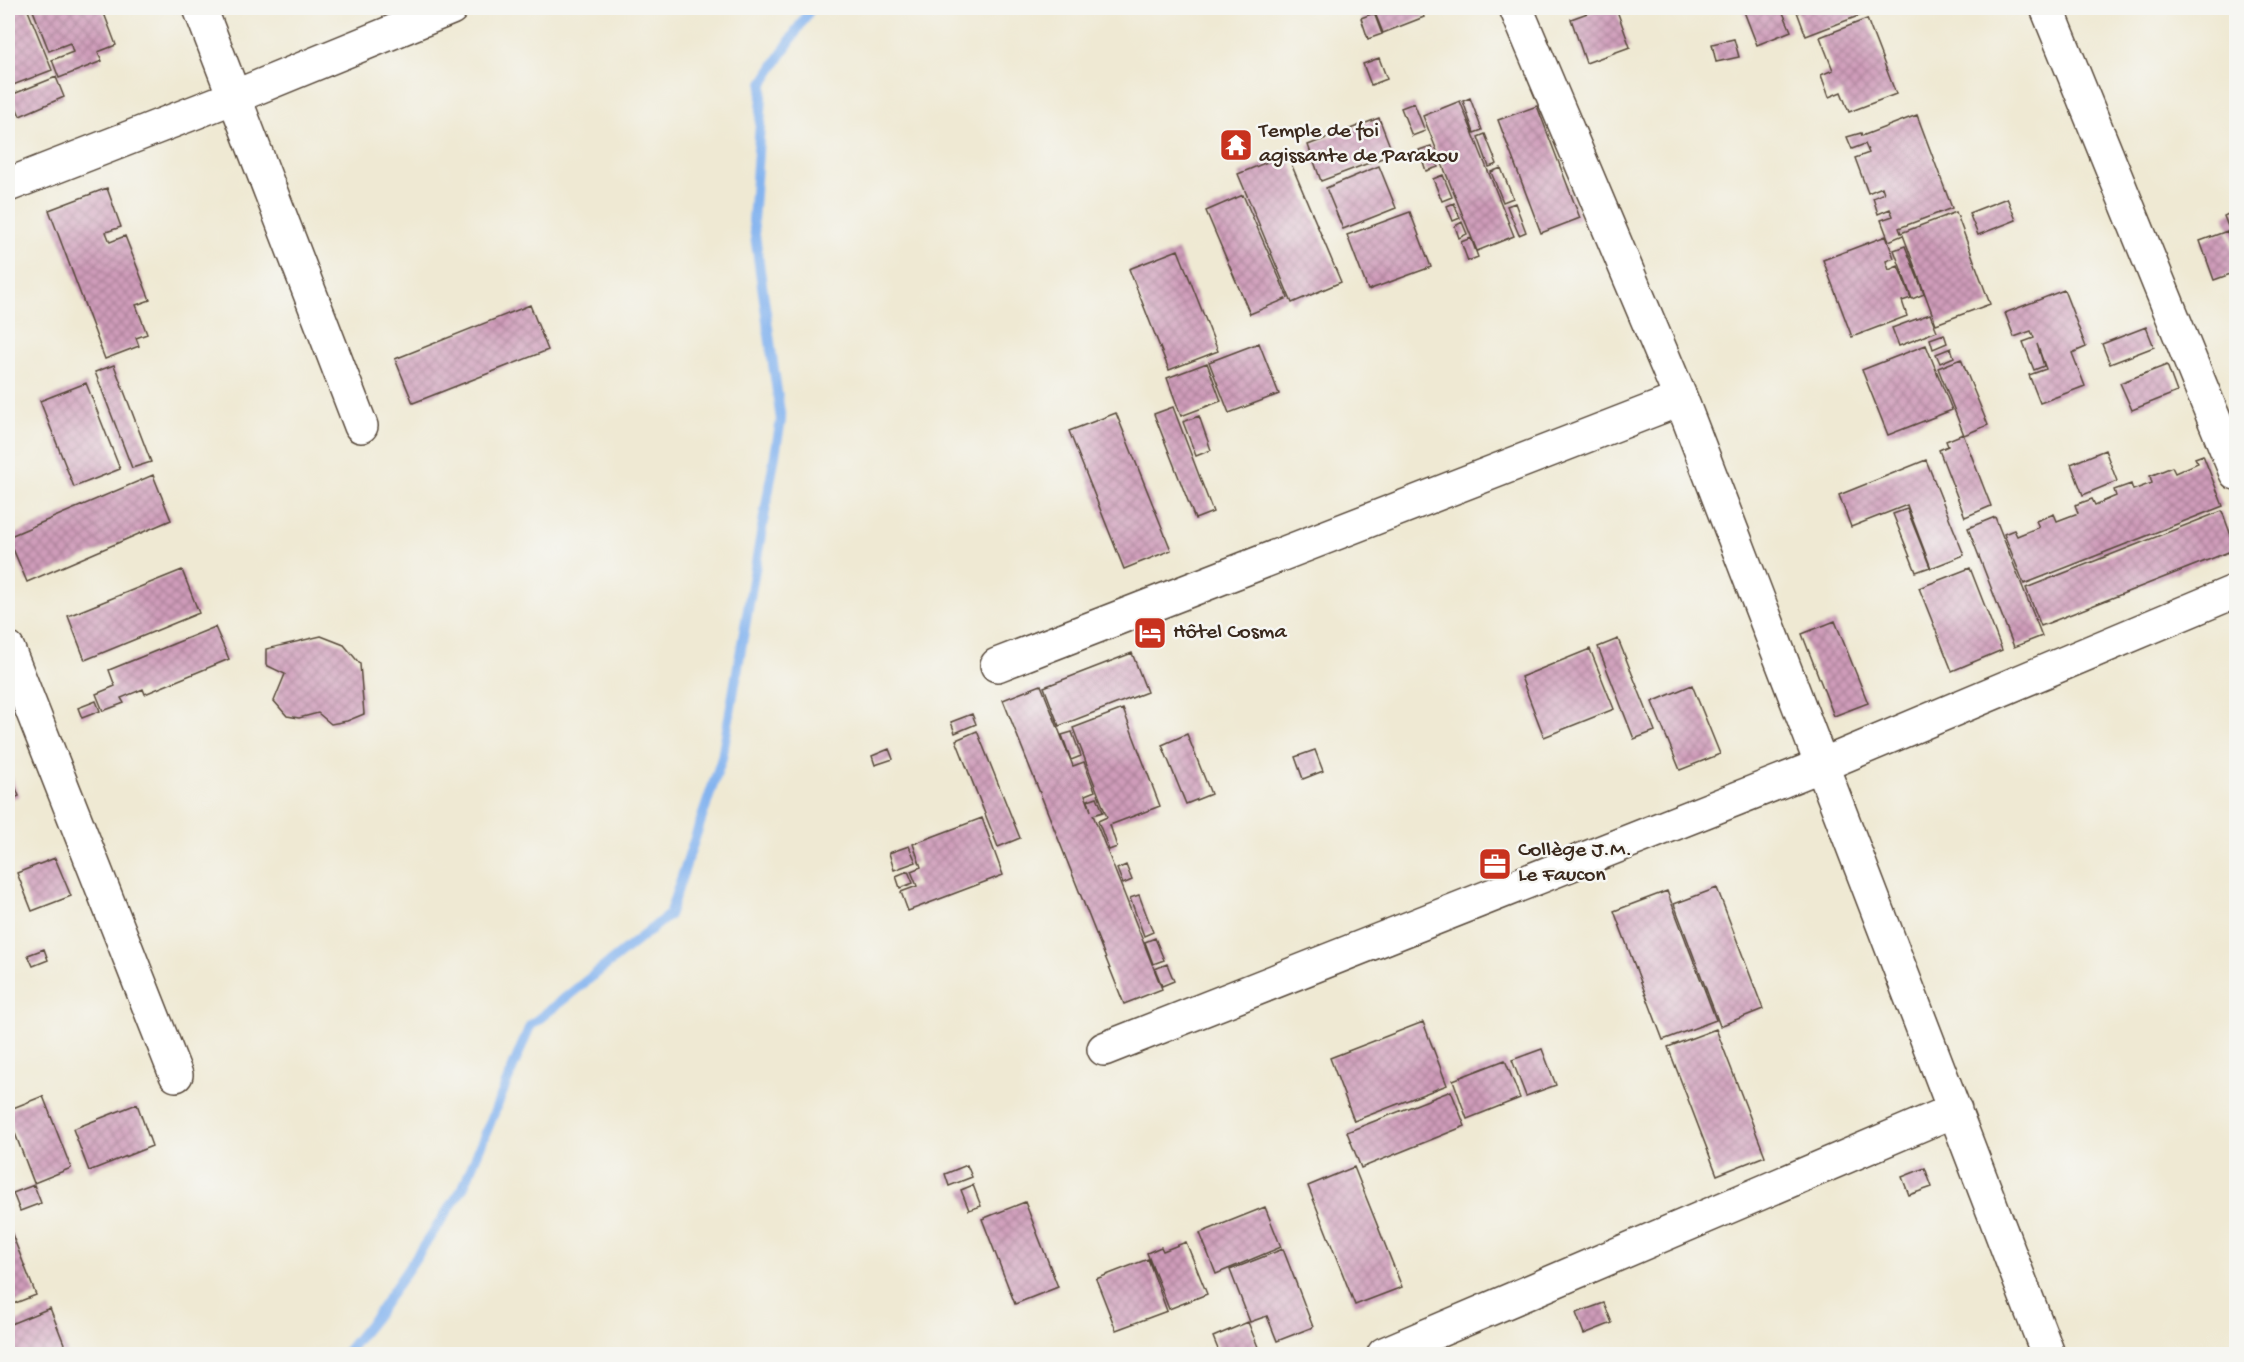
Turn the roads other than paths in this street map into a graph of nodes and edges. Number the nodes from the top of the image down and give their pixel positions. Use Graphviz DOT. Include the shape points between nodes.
graph roads {
  1 [pos="200,8"];
  2 [pos="451,8"];
  3 [pos="1516,8"];
  4 [pos="2047,8"];
  5 [pos="234,97"];
  6 [pos="8,185"];
  7 [pos="1682,399"];
  8 [pos="361,426"];
  9 [pos="2236,473"];
  10 [pos="2236,591"];
  11 [pos="8,649"];
  12 [pos="997,664"];
  13 [pos="1822,765"];
  14 [pos="1104,1049"];
  15 [pos="176,1075"];
  16 [pos="1955,1110"];
  17 [pos="1384,1354"];
  18 [pos="2048,1354"];
  1 -- 5 [label="street"];
  2 -- 5 [label="street"];
  3 -- 7 [label="street"];
  4 -- 9 [label="street"];
  5 -- 6 [label="street"];
  5 -- 8 [label="street"];
  7 -- 12 [label="street"];
  7 -- 13 [label="street"];
  10 -- 13 [label="street"];
  11 -- 15 [label="street"];
  13 -- 14 [label="street"];
  13 -- 16 [label="street"];
  16 -- 17 [label="street"];
  16 -- 18 [label="street"];
}
